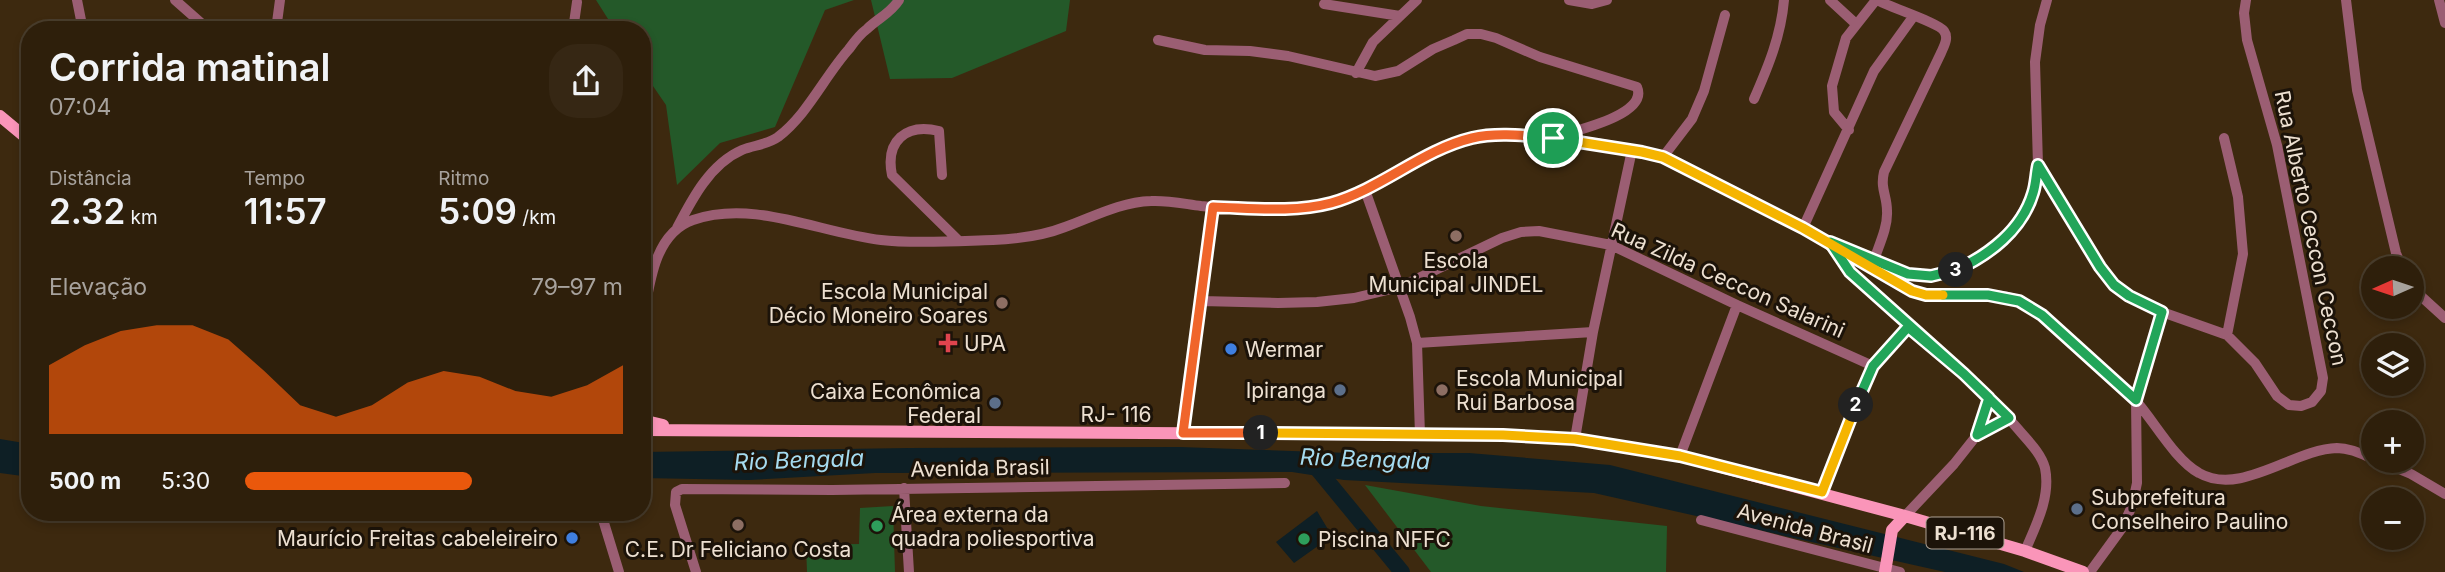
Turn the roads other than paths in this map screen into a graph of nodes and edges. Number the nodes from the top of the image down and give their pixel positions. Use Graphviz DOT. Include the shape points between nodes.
graph roads {
  1 [pos="77,0"];
  2 [pos="175,0"];
  3 [pos="281,0"];
  4 [pos="899,0"];
  5 [pos="1416,0"];
  6 [pos="1569,0"];
  7 [pos="1606,0"];
  8 [pos="1784,0"];
  9 [pos="1830,0"];
  10 [pos="1876,0"];
  11 [pos="2048,0"];
  12 [pos="2246,0"];
  13 [pos="2346,0"];
  14 [pos="2439,0"];
  15 [pos="576,2"];
  16 [pos="1324,4"];
  17 [pos="1725,15"];
  18 [pos="1400,16"];
  19 [pos="1913,17"];
  20 [pos="81,21"];
  21 [pos="199,21"];
  22 [pos="278,21"];
  23 [pos="574,21"];
  24 [pos="2445,23"];
  25 [pos="1856,24"];
  26 [pos="1158,40"];
  27 [pos="1356,73"];
  28 [pos="1754,99"];
  29 [pos="0,116"];
  30 [pos="1849,130"];
  31 [pos="21,134"];
  32 [pos="1553,138"];
  33 [pos="2224,138"];
  34 [pos="1632,150"];
  35 [pos="1663,157"];
  36 [pos="2038,165"];
  37 [pos="942,175"];
  38 [pos="1365,190"];
  39 [pos="1213,207"];
  40 [pos="677,228"];
  41 [pos="1803,228"];
  42 [pos="958,240"];
  43 [pos="1830,242"];
  44 [pos="1611,245"];
  45 [pos="2397,256"];
  46 [pos="1874,260"];
  47 [pos="651,282"];
  48 [pos="1400,287"];
  49 [pos="2424,299"];
  50 [pos="1202,301"];
  51 [pos="1737,305"];
  52 [pos="2162,312"];
  53 [pos="2445,318"];
  54 [pos="1908,327"];
  55 [pos="1593,332"];
  56 [pos="2227,335"];
  57 [pos="1417,343"];
  58 [pos="1873,366"];
  59 [pos="1989,398"];
  60 [pos="2136,400"];
  61 [pos="2009,418"];
  62 [pos="651,422"];
  63 [pos="677,429"];
  64 [pos="651,430"];
  65 [pos="1183,433"];
  66 [pos="1420,435"];
  67 [pos="1977,435"];
  68 [pos="1575,439"];
  69 [pos="2361,455"];
  70 [pos="1680,456"];
  71 [pos="2409,473"];
  72 [pos="1285,483"];
  73 [pos="904,488"];
  74 [pos="1822,492"];
  75 [pos="2445,494"];
  76 [pos="1905,516"];
  77 [pos="1701,520"];
  78 [pos="603,521"];
  79 [pos="2025,551"];
  80 [pos="1886,567"];
  81 [pos="619,572"];
  82 [pos="696,572"];
  83 [pos="909,572"];
  84 [pos="1900,572"];
  85 [pos="2083,572"];
  86 [pos="2090,572"];
  1 -- 20 [label="street"];
  2 -- 21 [label="street"];
  3 -- 22 [label="street"];
  4 -- 40 [label="street" via="846,51 780,136 743,150 712,172"];
  5 -- 18 [label="street"];
  6 -- 7 [label="street" via="1592,4"];
  8 -- 28 [label="street" via="1774,51"];
  9 -- 25 [label="street"];
  10 -- 19 [label="street"];
  10 -- 25 [label="street"];
  11 -- 36 [label="street" via="2035,62"];
  12 -- 56 [label="street, Rua Alberto Ceccon Ceccon" via="2247,40 2277,145 2323,378 2321,391 2312,402 2289,405"];
  13 -- 45 [label="street" via="2357,90"];
  14 -- 24 [label="street"];
  15 -- 23 [label="street"];
  16 -- 18 [label="street"];
  17 -- 35 [label="street" via="1704,91 1681,135"];
  18 -- 27 [label="street" via="1373,42"];
  19 -- 30 [label="street" via="1879,63"];
  19 -- 46 [label="street" via="1941,28 1946,41 1884,172 1886,222"];
  25 -- 30 [label="street" via="1846,38 1832,86 1834,112"];
  26 -- 27 [label="street" via="1205,50 1288,56"];
  27 -- 32 [label="street" via="1386,75 1433,48 1468,34 1481,34 1637,87 1638,99 1629,109"];
  29 -- 31 [label="main road"];
  30 -- 41 [label="street"];
  32 -- 34 [label="street"];
  32 -- 38 [label="street" via="1474,137"];
  33 -- 56 [label="street" via="2238,197 2243,254"];
  34 -- 35 [label="street"];
  34 -- 44 [label="street"];
  35 -- 41 [label="street"];
  36 -- 46 [label="street" via="2033,194 2015,227 1987,254 1957,270 1931,276 1908,274"];
  36 -- 52 [label="street, Rua Alberto Ceccon Ceccon" via="2114,285"];
  37 -- 42 [label="street" via="939,131 907,132 895,141 892,175"];
  38 -- 39 [label="street" via="1302,208"];
  38 -- 48 [label="street"];
  39 -- 42 [label="street" via="1152,200 1126,204 1032,237"];
  39 -- 50 [label="street"];
  40 -- 42 [label="street" via="711,215 744,213 884,241"];
  40 -- 47 [label="street" via="663,246"];
  41 -- 43 [label="street"];
  43 -- 46 [label="street"];
  43 -- 54 [label="street" via="1850,272"];
  43 -- 60 [label="street" via="1912,291 2019,301 2042,315"];
  44 -- 48 [label="street, Rua Zilda Ceccon Salarini" via="1539,231 1521,232"];
  44 -- 51 [label="street, Rua Zilda Ceccon Salarini"];
  44 -- 55 [label="street"];
  48 -- 50 [label="street, Rua Zilda Ceccon Salarini" via="1317,302"];
  48 -- 57 [label="street"];
  49 -- 53 [label="street"];
  50 -- 65 [label="street"];
  51 -- 58 [label="street, Rua Zilda Ceccon Salarini"];
  51 -- 70 [label="street"];
  52 -- 56 [label="street, Rua Alberto Ceccon Ceccon"];
  52 -- 60 [label="street"];
  54 -- 58 [label="street"];
  54 -- 59 [label="street"];
  55 -- 57 [label="street"];
  55 -- 68 [label="street"];
  57 -- 66 [label="street"];
  58 -- 74 [label="street"];
  59 -- 61 [label="street"];
  59 -- 67 [label="street"];
  60 -- 69 [label="street" via="2199,473 2220,479 2245,477 2318,451 2339,448"];
  60 -- 86 [label="street" via="2137,483 2132,506"];
  61 -- 67 [label="street"];
  61 -- 79 [label="street" via="2045,467 2041,513"];
  62 -- 63 [label="main road, RJ- 116 / RJ-116"];
  63 -- 64 [label="main road, RJ- 116 / RJ-116"];
  63 -- 65 [label="main road, RJ- 116 / RJ-116"];
  65 -- 66 [label="main road, RJ- 116 / RJ-116"];
  66 -- 68 [label="main road, RJ- 116 / RJ-116"];
  67 -- 76 [label="street"];
  68 -- 70 [label="main road, RJ- 116 / RJ-116"];
  70 -- 74 [label="main road, RJ- 116 / RJ-116"];
  71 -- 75 [label="street"];
  72 -- 73 [label="street, Avenida Brasil"];
  73 -- 82 [label="street, Avenida Brasil" via="682,489 676,492 675,505"];
  73 -- 83 [label="street"];
  74 -- 76 [label="main road, RJ- 116 / RJ-116"];
  76 -- 79 [label="main road, RJ- 116 / RJ-116"];
  76 -- 80 [label="main road" via="1892,530"];
  77 -- 80 [label="street, Avenida Brasil"];
  78 -- 81 [label="street"];
  79 -- 85 [label="main road, RJ- 116 / RJ-116"];
  80 -- 84 [label="street, Avenida Brasil"];
}
